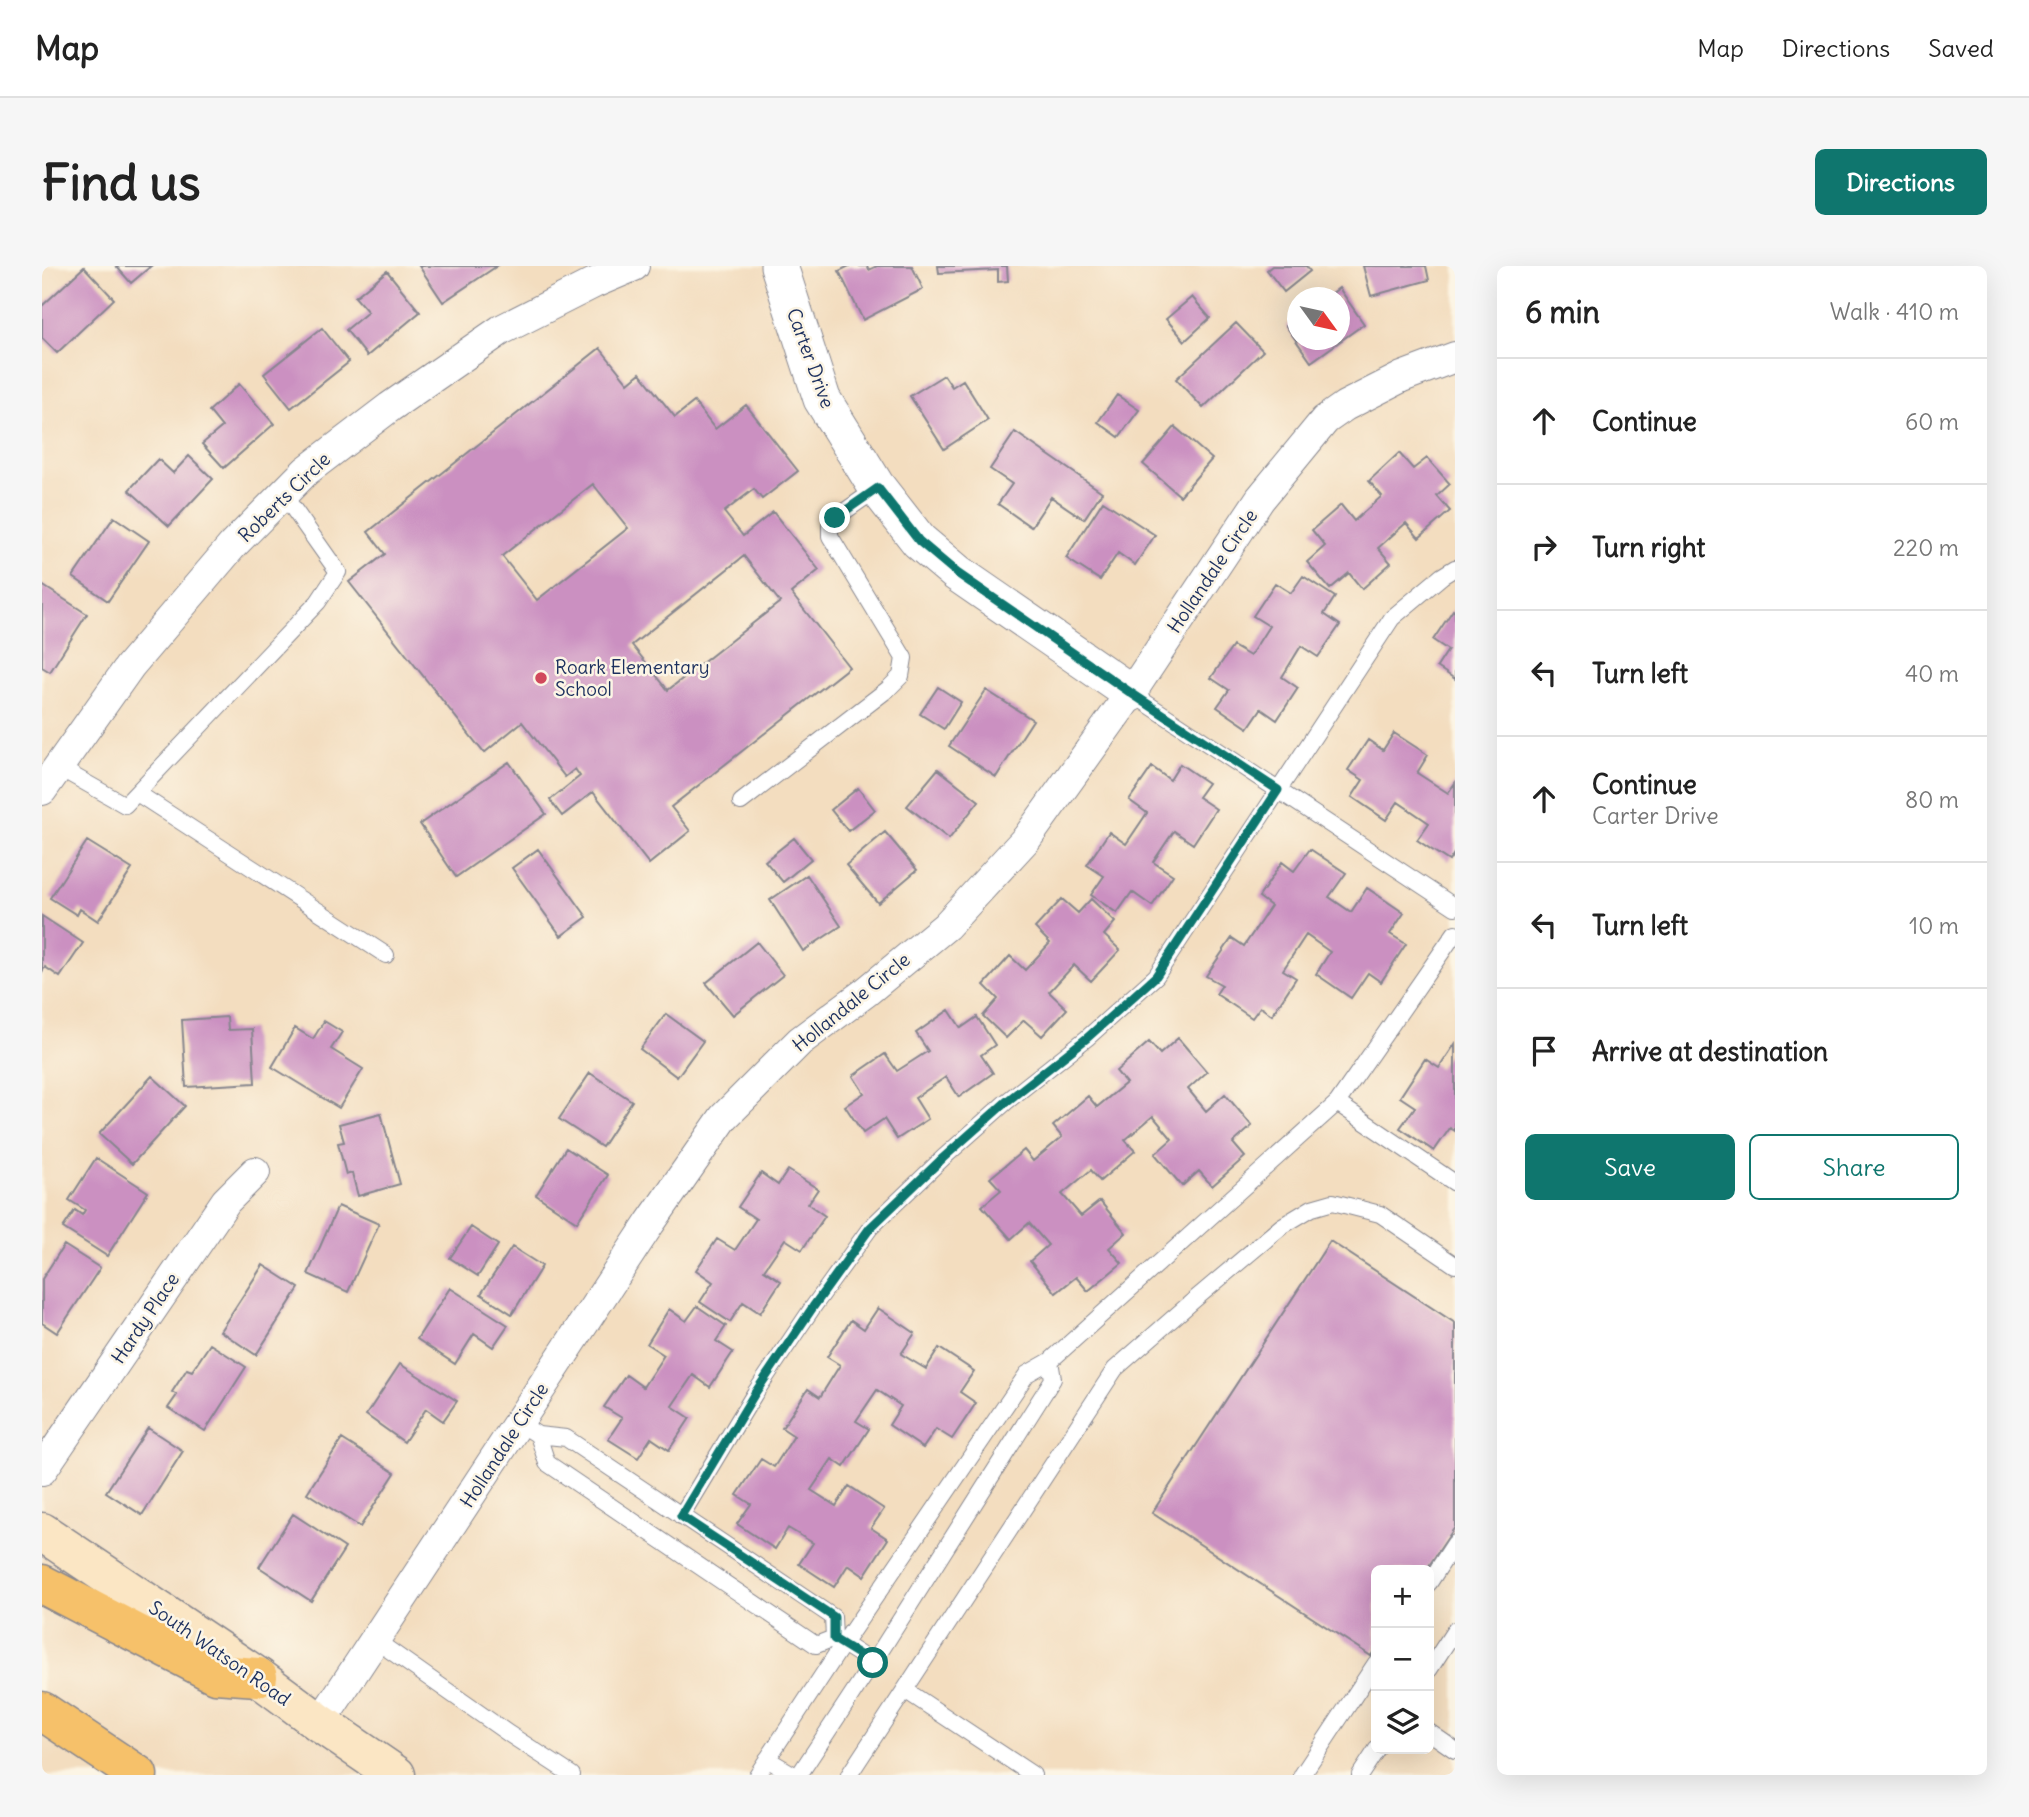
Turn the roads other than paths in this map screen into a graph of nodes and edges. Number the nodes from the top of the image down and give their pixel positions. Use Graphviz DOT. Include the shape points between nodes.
graph roads {
  1 [pos="634,266"];
  2 [pos="779,266"];
  3 [pos="1455,357"];
  4 [pos="878,488"];
  5 [pos="283,494"];
  6 [pos="1455,568"];
  7 [pos="1131,693"];
  8 [pos="50,778"];
  9 [pos="1278,790"];
  10 [pos="137,793"];
  11 [pos="741,802"];
  12 [pos="1455,907"];
  13 [pos="1455,933"];
  14 [pos="386,955"];
  15 [pos="1337,1103"];
  16 [pos="255,1172"];
  17 [pos="1455,1183"];
  18 [pos="1455,1265"];
  19 [pos="1050,1361"];
  20 [pos="528,1429"];
  21 [pos="42,1470"];
  22 [pos="681,1516"];
  23 [pos="42,1532"];
  24 [pos="1455,1543"];
  25 [pos="1434,1575"];
  26 [pos="42,1584"];
  27 [pos="1455,1630"];
  28 [pos="375,1640"];
  29 [pos="838,1641"];
  30 [pos="1441,1651"];
  31 [pos="1455,1661"];
  32 [pos="1434,1662"];
  33 [pos="873,1663"];
  34 [pos="1371,1670"];
  35 [pos="258,1676"];
  36 [pos="905,1690"];
  37 [pos="42,1711"];
  38 [pos="320,1723"];
  39 [pos="1434,1735"];
  40 [pos="1455,1750"];
  41 [pos="1374,1754"];
  42 [pos="768,1759"];
  43 [pos="549,1769"];
  44 [pos="138,1775"];
  45 [pos="396,1775"];
  46 [pos="572,1775"];
  47 [pos="757,1775"];
  48 [pos="793,1775"];
  49 [pos="799,1775"];
  50 [pos="849,1775"];
  51 [pos="1032,1775"];
  52 [pos="1302,1775"];
  53 [pos="1360,1775"];
  1 -- 5 [label="street, Roberts Circle" via="501,330 390,407"];
  2 -- 4 [label="street, Carter Drive" via="822,399"];
  3 -- 7 [label="street, Hollandale Circle" via="1402,377 1325,420 1260,499"];
  4 -- 7 [label="street, Carter Drive" via="919,541 957,573"];
  4 -- 11 [label="lane" via="835,518 830,536 904,658 901,676"];
  5 -- 8 [label="street, Roberts Circle" via="232,546 130,666"];
  5 -- 10 [label="lane" via="338,572 318,602"];
  6 -- 9 [label="lane" via="1392,618"];
  7 -- 9 [label="lane"];
  7 -- 20 [label="street, Hollandale Circle" via="1027,838 946,926 800,1041 724,1117 650,1223"];
  8 -- 10 [label="lane" via="125,805"];
  9 -- 12 [label="lane"];
  9 -- 22 [label="lane" via="1156,976 1006,1102 870,1228 755,1393"];
  10 -- 14 [label="lane"];
  13 -- 15 [label="lane"];
  15 -- 17 [label="lane"];
  15 -- 19 [label="lane"];
  16 -- 21 [label="street, Hardy Place" via="226,1200"];
  18 -- 36 [label="lane" via="1380,1214 1333,1202 1312,1208 1282,1226 1115,1369"];
  19 -- 29 [label="lane" via="1027,1374"];
  19 -- 33 [label="lane" via="1053,1379"];
  20 -- 22 [label="lane" via="566,1438"];
  20 -- 28 [label="street, Hollandale Circle"];
  20 -- 29 [label="lane" via="547,1463 816,1645"];
  22 -- 29 [label="lane" via="834,1617"];
  23 -- 35 [label="main road, South Watson Road"];
  24 -- 25 [label="lane"];
  26 -- 35 [label="highway" via="215,1674"];
  27 -- 30 [label="lane"];
  28 -- 38 [label="street, Hollandale Circle"];
  28 -- 43 [label="lane"];
  29 -- 33 [label="lane"];
  29 -- 42 [label="lane"];
  30 -- 31 [label="lane"];
  30 -- 32 [label="lane"];
  33 -- 49 [label="lane"];
  34 -- 52 [label="lane"];
  35 -- 38 [label="main road, South Watson Road"];
  36 -- 50 [label="lane"];
  36 -- 51 [label="lane"];
  37 -- 44 [label="highway"];
  38 -- 45 [label="main road, South Watson Road"];
  39 -- 40 [label="lane"];
  41 -- 53 [label="lane"];
  42 -- 47 [label="lane"];
  42 -- 48 [label="lane"];
  43 -- 46 [label="lane"];
}
